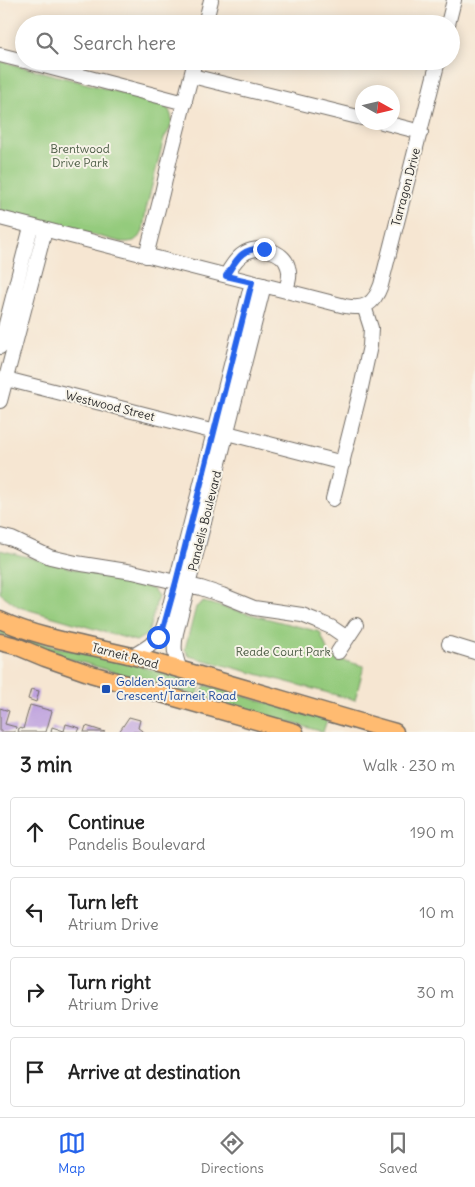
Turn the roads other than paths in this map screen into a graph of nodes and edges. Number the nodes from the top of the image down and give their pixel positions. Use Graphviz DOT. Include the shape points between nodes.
graph roads {
  1 [pos="211,0"];
  2 [pos="454,0"];
  3 [pos="207,15"];
  4 [pos="450,15"];
  5 [pos="0,55"];
  6 [pos="15,59"];
  7 [pos="58,70"];
  8 [pos="194,70"];
  9 [pos="436,70"];
  10 [pos="192,76"];
  11 [pos="185,103"];
  12 [pos="355,116"];
  13 [pos="400,127"];
  14 [pos="420,132"];
  15 [pos="0,218"];
  16 [pos="38,228"];
  17 [pos="146,256"];
  18 [pos="226,276"];
  19 [pos="258,283"];
  20 [pos="286,290"];
  21 [pos="364,306"];
  22 [pos="0,346"];
  23 [pos="6,379"];
  24 [pos="0,401"];
  25 [pos="221,433"];
  26 [pos="342,463"];
  27 [pos="333,499"];
  28 [pos="0,536"];
  29 [pos="182,584"];
  30 [pos="0,620"];
  31 [pos="356,625"];
  32 [pos="347,638"];
  33 [pos="0,642"];
  34 [pos="449,644"];
  35 [pos="338,652"];
  36 [pos="475,652"];
  37 [pos="133,656"];
  38 [pos="180,670"];
  39 [pos="295,732"];
  40 [pos="395,732"];
  1 -- 3 [label="street"];
  2 -- 4 [label="street"];
  5 -- 6 [label="street"];
  7 -- 11 [label="street"];
  8 -- 10 [label="street"];
  9 -- 14 [label="street, Tarragon Drive"];
  10 -- 11 [label="street"];
  10 -- 12 [label="street"];
  11 -- 17 [label="street"];
  13 -- 14 [label="street"];
  14 -- 21 [label="street, Tarragon Drive" via="381,285 375,299"];
  15 -- 16 [label="street"];
  16 -- 17 [label="street"];
  16 -- 22 [label="street"];
  16 -- 23 [label="street"];
  17 -- 18 [label="street"];
  18 -- 19 [label="street"];
  18 -- 20 [label="street" via="243,253 257,248 272,251 288,265"];
  19 -- 20 [label="street"];
  19 -- 25 [label="street, Pandelis Boulevard"];
  20 -- 21 [label="street" via="354,308"];
  21 -- 26 [label="street" via="370,328 370,346"];
  23 -- 24 [label="street"];
  23 -- 25 [label="street, Westwood Street"];
  25 -- 26 [label="street, Westwood Street"];
  25 -- 29 [label="street, Pandelis Boulevard"];
  26 -- 27 [label="street"];
  28 -- 29 [label="street" via="50,557"];
  29 -- 32 [label="street" via="254,608 302,615"];
  29 -- 37 [label="street, Pandelis Boulevard" via="158,637"];
  29 -- 38 [label="street, Pandelis Boulevard" via="175,642"];
  30 -- 37 [label="main road, Tarneit Road" via="38,634"];
  31 -- 32 [label="street"];
  32 -- 35 [label="street"];
  33 -- 39 [label="main road, Tarneit Road" via="91,674"];
  34 -- 36 [label="street"];
  37 -- 38 [label="main road, Tarneit Road"];
  38 -- 40 [label="main road, Tarneit Road"];
}
